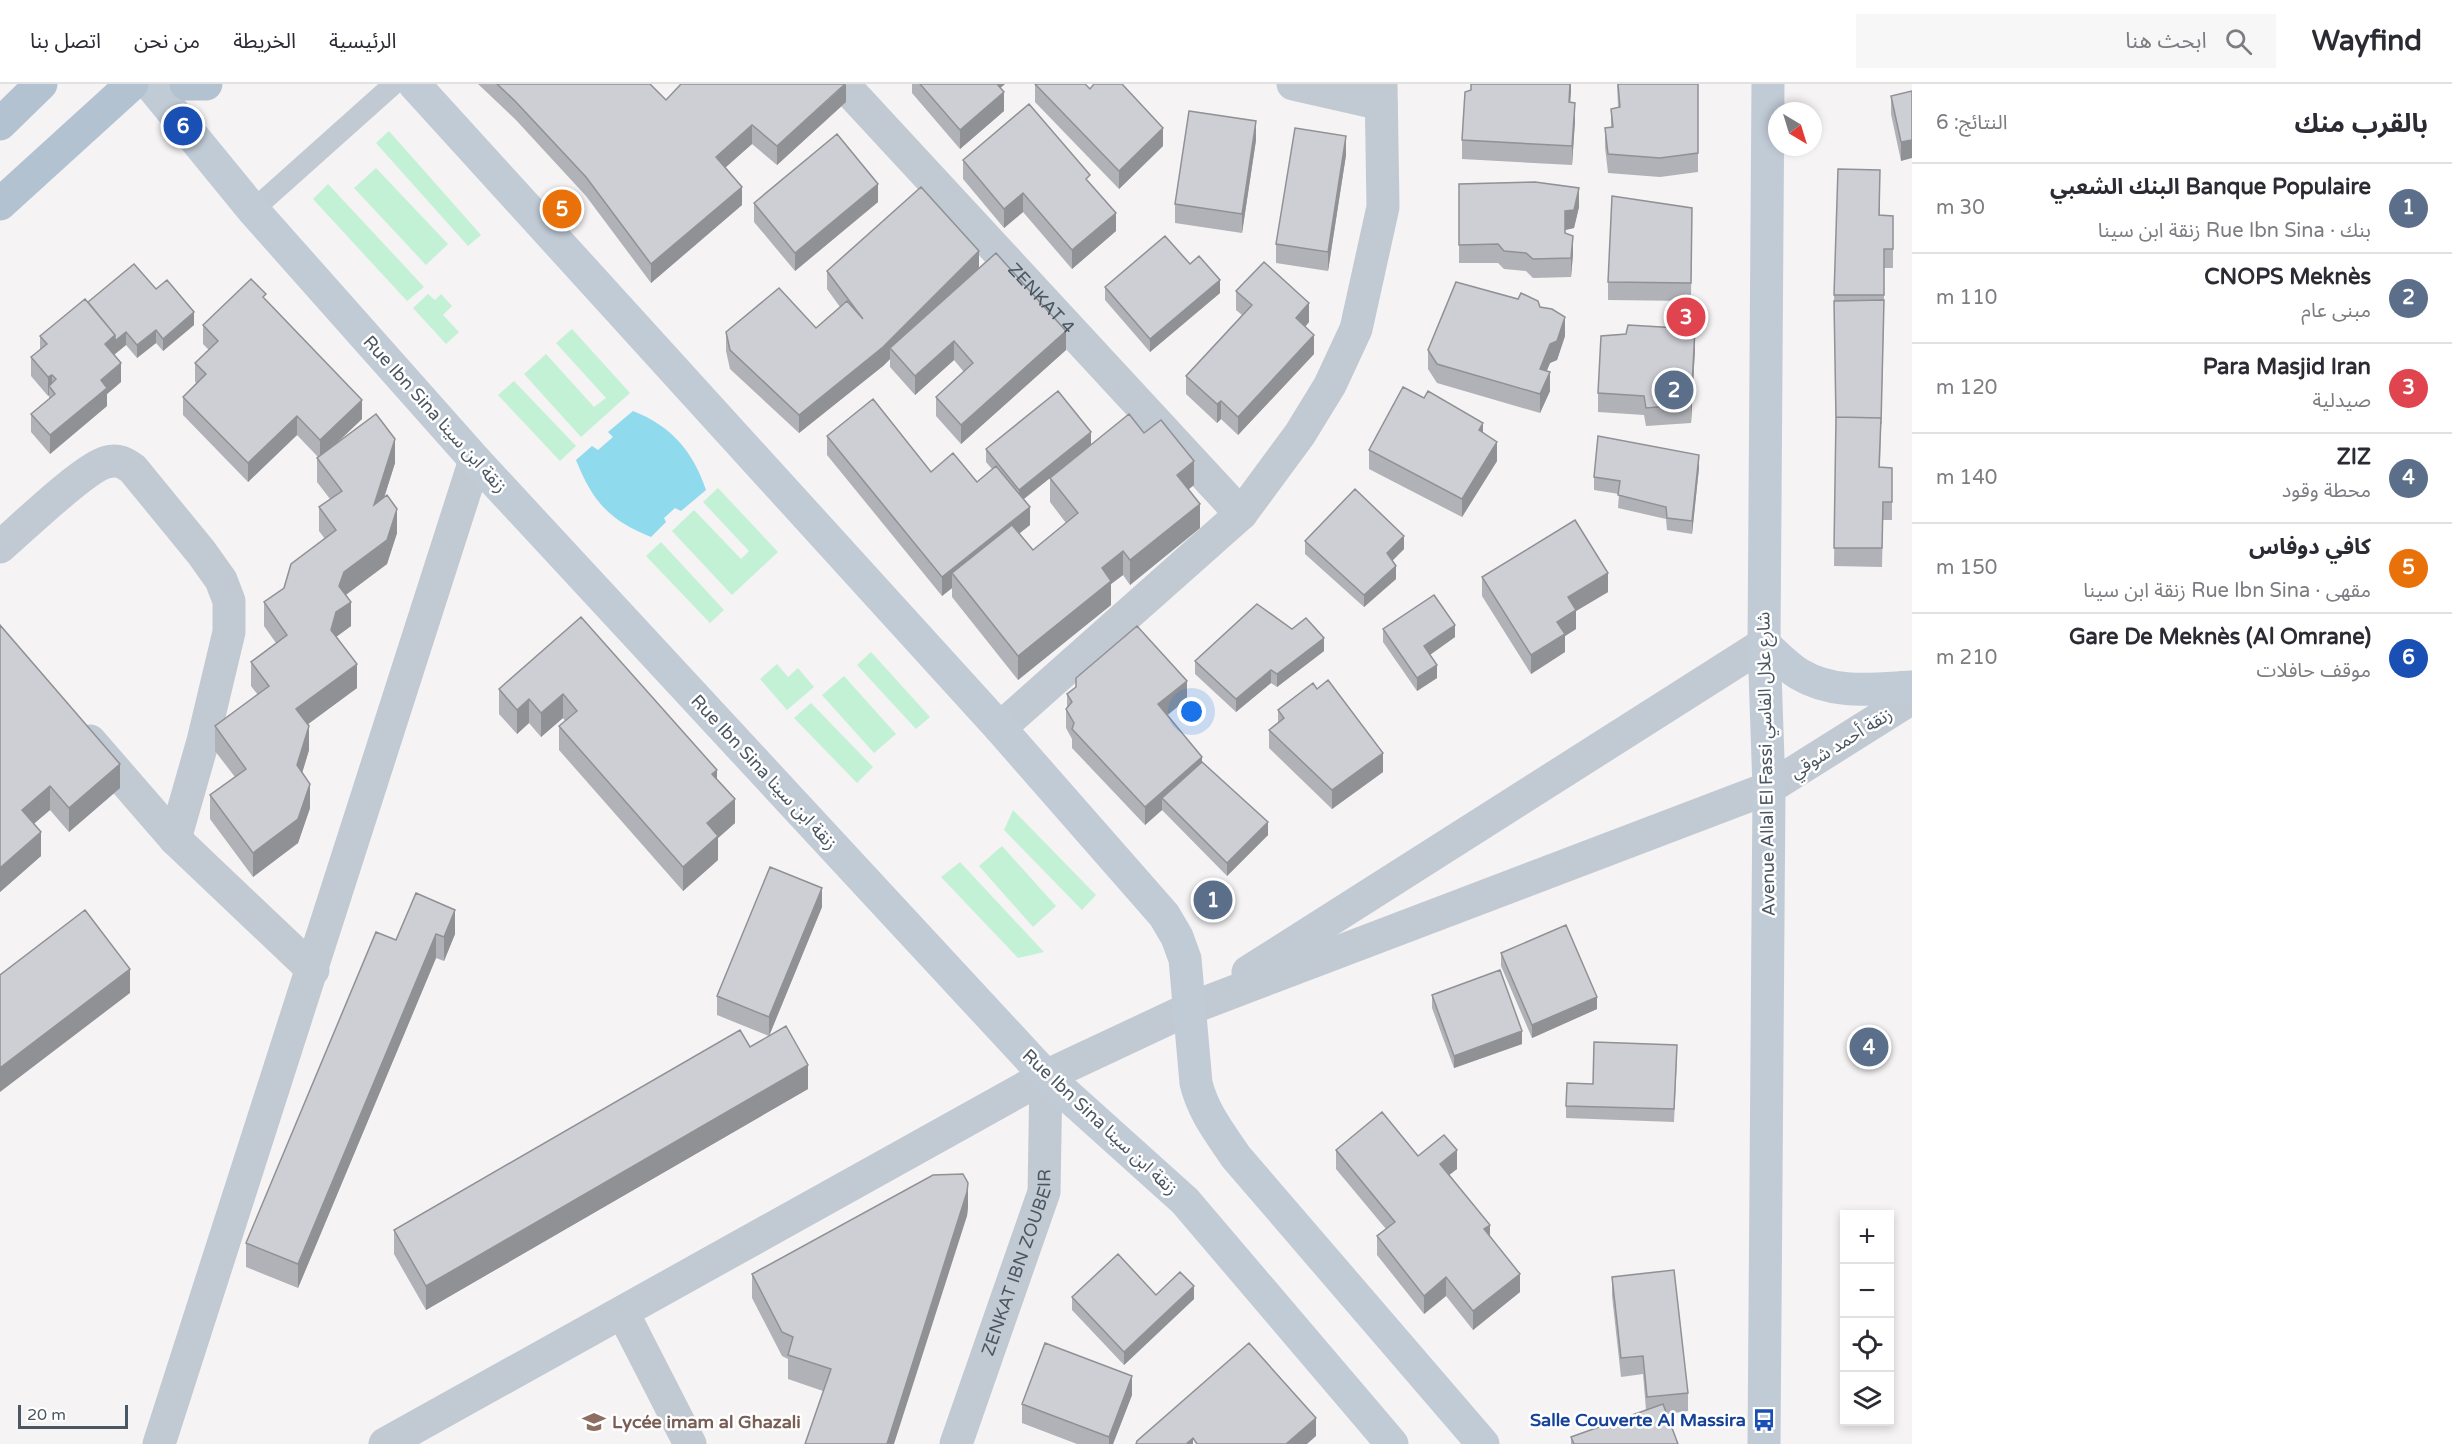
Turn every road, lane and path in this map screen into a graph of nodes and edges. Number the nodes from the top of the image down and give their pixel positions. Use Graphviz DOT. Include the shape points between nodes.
graph roads {
  1 [pos="41,84"];
  2 [pos="132,84"];
  3 [pos="150,84"];
  4 [pos="186,84"];
  5 [pos="206,84"];
  6 [pos="394,84"];
  7 [pos="414,84"];
  8 [pos="843,84"];
  9 [pos="1293,84"];
  10 [pos="1768,84"];
  11 [pos="1381,94"];
  12 [pos="0,124"];
  13 [pos="0,204"];
  14 [pos="253,210"];
  15 [pos="475,460"];
  16 [pos="1241,514"];
  17 [pos="0,547"];
  18 [pos="1764,644"];
  19 [pos="1912,687"];
  20 [pos="1912,698"];
  21 [pos="69,716"];
  22 [pos="1000,728"];
  23 [pos="1769,789"];
  24 [pos="175,839"];
  25 [pos="313,970"];
  26 [pos="1191,1008"];
  27 [pos="1046,1076"];
  28 [pos="623,1313"];
  29 [pos="159,1444"];
  30 [pos="385,1444"];
  31 [pos="690,1444"];
  32 [pos="956,1444"];
  33 [pos="1392,1444"];
  34 [pos="1483,1444"];
  35 [pos="1764,1444"];
  1 -- 12 [label="main road"];
  2 -- 13 [label="main road"];
  3 -- 14 [label="main road, Rue Ibn Sina زنقة ابن سينا"];
  4 -- 5 [label="main road"];
  6 -- 14 [label="lane"];
  7 -- 22 [label="main road"];
  8 -- 16 [label="street, ZENKAT 4"];
  9 -- 11 [label="street"];
  10 -- 18 [label="main road, Avenue Allal El Fassi شارع علال الفاسي"];
  11 -- 16 [label="street" via="1383,207 1356,329 1330,385"];
  14 -- 15 [label="main road, Rue Ibn Sina زنقة ابن سينا"];
  15 -- 25 [label="street"];
  15 -- 27 [label="main road, Rue Ibn Sina زنقة ابن سينا"];
  16 -- 22 [label="street"];
  17 -- 24 [label="street" via="85,474 105,462 116,461 133,469 221,580 229,601 229,633"];
  18 -- 19 [label="main road" via="1797,673 1836,688"];
  18 -- 23 [label="main road, Avenue Allal El Fassi شارع علال الفاسي"];
  18 -- 26 [label="street"];
  20 -- 23 [label="street, زنقة أحمد شوقي"];
  21 -- 24 [label="street"];
  22 -- 26 [label="main road" via="1164,915 1185,959"];
  23 -- 26 [label="street, زنقة أحمد شوقي"];
  23 -- 35 [label="main road, Avenue Allal El Fassi شارع علال الفاسي"];
  24 -- 25 [label="street"];
  25 -- 29 [label="street"];
  26 -- 27 [label="street"];
  26 -- 34 [label="main road" via="1196,1083 1210,1119 1236,1157"];
  27 -- 28 [label="street"];
  27 -- 32 [label="street, ZENKAT IBN ZOUBEIR" via="1044,1192"];
  27 -- 33 [label="main road, Rue Ibn Sina زنقة ابن سينا" via="1185,1201"];
  28 -- 30 [label="street"];
  28 -- 31 [label="street"];
}
